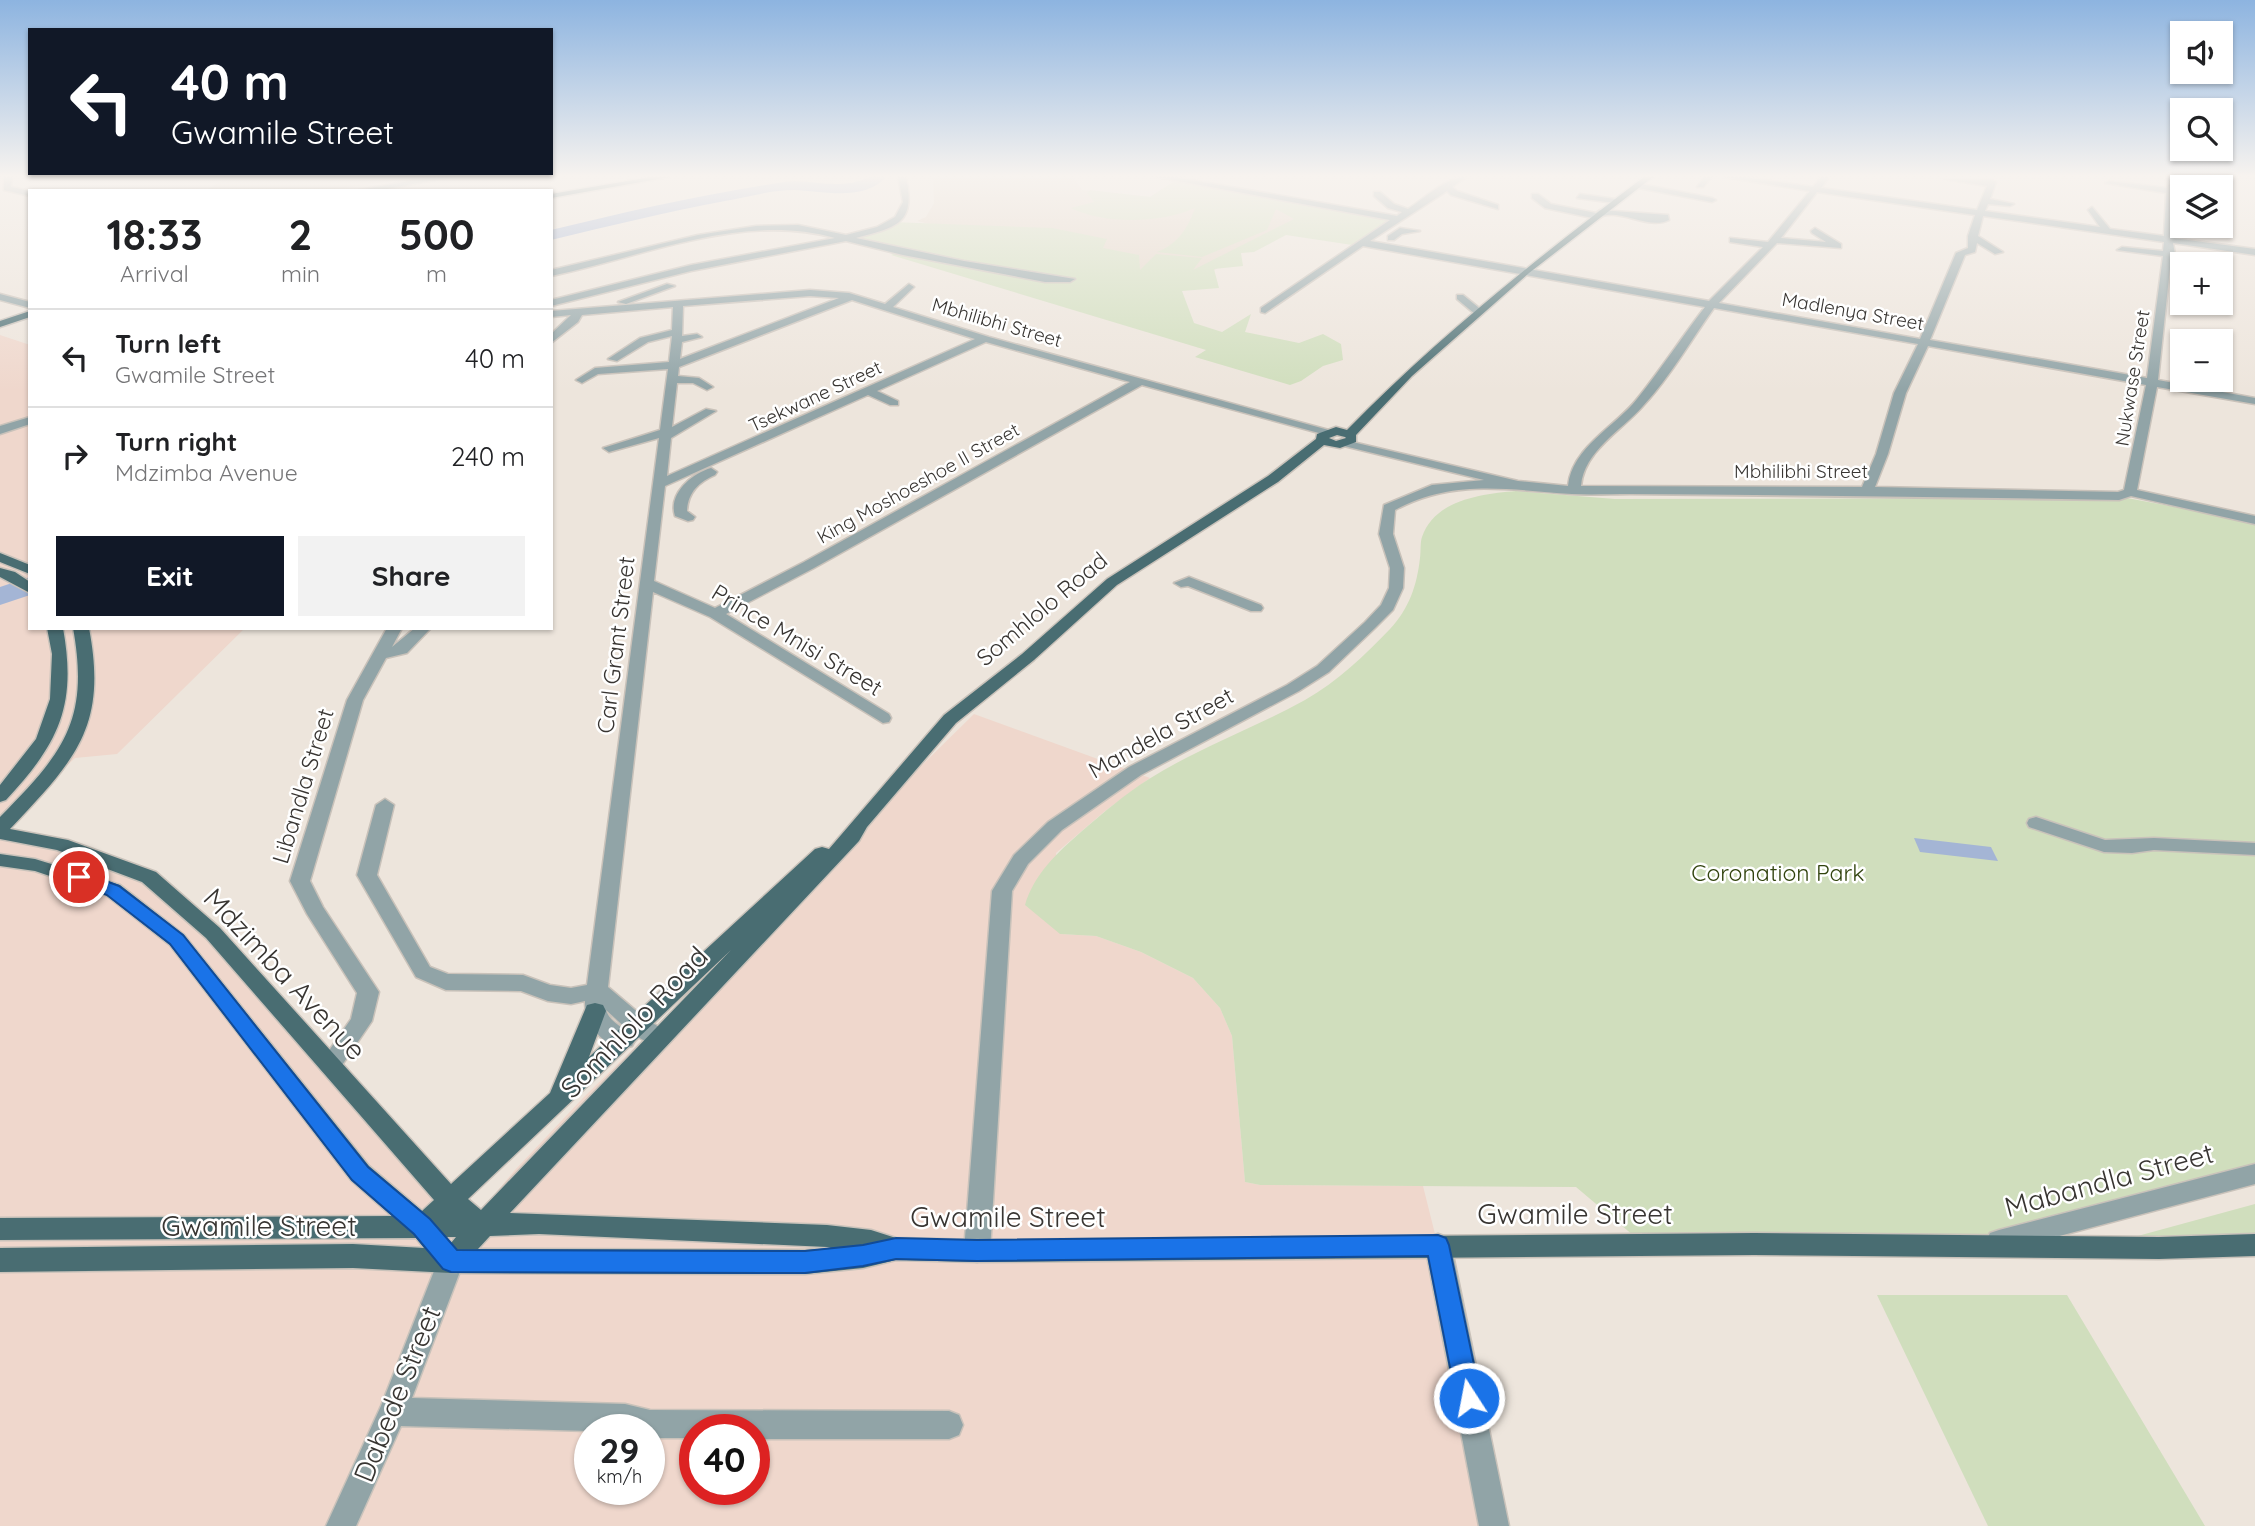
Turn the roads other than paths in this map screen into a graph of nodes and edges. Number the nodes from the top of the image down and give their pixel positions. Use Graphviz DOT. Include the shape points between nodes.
graph roads {
  1 [pos="659,248"];
  2 [pos="778,248"];
  3 [pos="890,248"];
  4 [pos="1355,248"];
  5 [pos="1393,248"];
  6 [pos="1555,248"];
  7 [pos="1767,248"];
  8 [pos="1972,248"];
  9 [pos="1992,248"];
  10 [pos="2169,248"];
  11 [pos="2230,248"];
  12 [pos="2122,250"];
  13 [pos="1998,252"];
  14 [pos="2255,252"];
  15 [pos="2170,254"];
  16 [pos="693,261"];
  17 [pos="703,266"];
  18 [pos="1526,271"];
  19 [pos="553,273"];
  20 [pos="1070,279"];
  21 [pos="835,284"];
  22 [pos="670,286"];
  23 [pos="909,287"];
  24 [pos="814,293"];
  25 [pos="0,297"];
  26 [pos="852,297"];
  27 [pos="1460,297"];
  28 [pos="553,302"];
  29 [pos="28,304"];
  30 [pos="678,305"];
  31 [pos="1711,305"];
  32 [pos="725,306"];
  33 [pos="885,309"];
  34 [pos="596,310"];
  35 [pos="1265,310"];
  36 [pos="578,312"];
  37 [pos="1479,312"];
  38 [pos="553,314"];
  39 [pos="28,315"];
  40 [pos="802,316"];
  41 [pos="0,324"];
  42 [pos="728,329"];
  43 [pos="677,336"];
  44 [pos="697,337"];
  45 [pos="553,338"];
  46 [pos="985,339"];
  47 [pos="743,341"];
  48 [pos="1924,341"];
  49 [pos="613,359"];
  50 [pos="673,369"];
  51 [pos="582,380"];
  52 [pos="1138,382"];
  53 [pos="2152,383"];
  54 [pos="707,387"];
  55 [pos="867,391"];
  56 [pos="2255,401"];
  57 [pos="894,402"];
  58 [pos="710,411"];
  59 [pos="28,421"];
  60 [pos="786,428"];
  61 [pos="0,430"];
  62 [pos="665,434"];
  63 [pos="802,436"];
  64 [pos="1335,437"];
  65 [pos="609,448"];
  66 [pos="717,459"];
  67 [pos="659,484"];
  68 [pos="1518,485"];
  69 [pos="1574,490"];
  70 [pos="1867,491"];
  71 [pos="2130,492"];
  72 [pos="688,517"];
  73 [pos="2255,520"];
  74 [pos="0,557"];
  75 [pos="28,569"];
  76 [pos="0,572"];
  77 [pos="1181,583"];
  78 [pos="648,584"];
  79 [pos="25,586"];
  80 [pos="1256,608"];
  81 [pos="715,614"];
  82 [pos="55,630"];
  83 [pos="81,630"];
  84 [pos="394,630"];
  85 [pos="422,630"];
  86 [pos="435,630"];
  87 [pos="412,641"];
  88 [pos="380,655"];
  89 [pos="883,718"];
  90 [pos="0,796"];
  91 [pos="385,805"];
  92 [pos="2036,823"];
  93 [pos="859,824"];
  94 [pos="0,830"];
  95 [pos="2255,849"];
  96 [pos="0,860"];
  97 [pos="596,1001"];
  98 [pos="631,1033"];
  99 [pos="660,1038"];
  100 [pos="330,1065"];
  101 [pos="557,1101"];
  102 [pos="576,1125"];
  103 [pos="531,1127"];
  104 [pos="2255,1174"];
  105 [pos="451,1200"];
  106 [pos="394,1204"];
  107 [pos="422,1227"];
  108 [pos="483,1227"];
  109 [pos="0,1229"];
  110 [pos="378,1229"];
  111 [pos="1438,1245"];
  112 [pos="2255,1245"];
  113 [pos="1979,1246"];
  114 [pos="896,1248"];
  115 [pos="977,1251"];
  116 [pos="0,1260"];
  117 [pos="451,1261"];
  118 [pos="393,1412"];
  119 [pos="949,1425"];
  120 [pos="341,1526"];
  121 [pos="1494,1526"];
  1 -- 19 [label="street"];
  2 -- 17 [label="street"];
  3 -- 20 [label="street" via="1045,279"];
  4 -- 35 [label="street"];
  5 -- 18 [label="street, Madlenya Street"];
  6 -- 18 [label="main road, Somhlolo Road"];
  7 -- 31 [label="street"];
  8 -- 48 [label="street" via="1961,253"];
  9 -- 13 [label="street"];
  10 -- 15 [label="street, Nukwase Street"];
  11 -- 14 [label="street"];
  12 -- 15 [label="street"];
  15 -- 53 [label="street, Nukwase Street"];
  16 -- 17 [label="street"];
  17 -- 28 [label="street" via="649,274"];
  18 -- 31 [label="street, Madlenya Street"];
  18 -- 37 [label="main road, Somhlolo Road"];
  21 -- 24 [label="street"];
  22 -- 34 [label="street"];
  23 -- 33 [label="street"];
  24 -- 26 [label="street, Mbhilibhi Street"];
  24 -- 30 [label="street, Mbhilibhi Street"];
  25 -- 29 [label="street"];
  26 -- 33 [label="street, Mbhilibhi Street"];
  26 -- 40 [label="street"];
  27 -- 37 [label="street"];
  30 -- 34 [label="street, Mbhilibhi Street"];
  30 -- 43 [label="street, Carl Grant Street"];
  31 -- 48 [label="street, Madlenya Street"];
  31 -- 69 [label="street" via="1640,403 1576,471"];
  32 -- 40 [label="street" via="758,303"];
  33 -- 46 [label="street, Mbhilibhi Street"];
  34 -- 36 [label="street, Mbhilibhi Street"];
  36 -- 38 [label="street, Mbhilibhi Street"];
  36 -- 45 [label="street"];
  37 -- 64 [label="main road, Somhlolo Road"];
  39 -- 41 [label="main road"];
  40 -- 47 [label="street"];
  42 -- 47 [label="street"];
  43 -- 44 [label="street"];
  43 -- 49 [label="street" via="644,340"];
  43 -- 50 [label="street, Carl Grant Street"];
  46 -- 52 [label="street, Mbhilibhi Street"];
  46 -- 55 [label="street, Tsekwane Street"];
  47 -- 50 [label="street"];
  48 -- 53 [label="street, Madlenya Street"];
  48 -- 70 [label="street" via="1900,393"];
  50 -- 51 [label="street" via="594,371"];
  50 -- 54 [label="street"];
  50 -- 62 [label="street, Carl Grant Street"];
  52 -- 64 [label="street, Mbhilibhi Street"];
  52 -- 81 [label="street, King Moshoeshoe II Street"];
  53 -- 56 [label="street, Madlenya Street"];
  53 -- 71 [label="street, Nukwase Street"];
  55 -- 57 [label="street"];
  55 -- 60 [label="street, Tsekwane Street"];
  58 -- 62 [label="street"];
  59 -- 61 [label="street"];
  60 -- 63 [label="street"];
  60 -- 66 [label="street, Tsekwane Street"];
  62 -- 65 [label="street"];
  62 -- 67 [label="street, Carl Grant Street"];
  64 -- 68 [label="street, Mbhilibhi Street"];
  64 -- 93 [label="main road, Somhlolo Road" via="1112,582 950,719"];
  66 -- 67 [label="street, Tsekwane Street"];
  66 -- 72 [label="street" via="729,464 699,477 687,489 680,513"];
  67 -- 78 [label="street, Carl Grant Street"];
  68 -- 69 [label="street, Mbhilibhi Street"];
  68 -- 115 [label="street, Mandela Street" via="1442,485 1415,492 1389,508 1386,534 1396,568 1396,588 1388,607 1370,625 1323,669 1293,688 1106,790 1055,826 1021,860 1002,891"];
  69 -- 70 [label="street, Mbhilibhi Street"];
  70 -- 71 [label="street, Mbhilibhi Street" via="2119,496"];
  71 -- 73 [label="street, Mbhilibhi Street"];
  74 -- 75 [label="main road"];
  76 -- 79 [label="main road"];
  77 -- 80 [label="street" via="1189,581"];
  78 -- 81 [label="street, Prince Mnisi Street"];
  78 -- 97 [label="street, Carl Grant Street"];
  81 -- 89 [label="street, Prince Mnisi Street"];
  82 -- 90 [label="main road" via="62,675 51,725 27,769"];
  83 -- 94 [label="main road" via="90,677 75,741 54,772"];
  84 -- 88 [label="street, Libandla Street"];
  85 -- 87 [label="street"];
  86 -- 87 [label="street"];
  87 -- 88 [label="street" via="401,650"];
  88 -- 100 [label="street, Libandla Street" via="355,700 300,881 368,992 361,1021"];
  91 -- 97 [label="street" via="367,875 424,972 446,982 523,983 548,993"];
  92 -- 95 [label="street" via="2104,846"];
  93 -- 98 [label="main road, Somhlolo Road" via="829,846"];
  93 -- 99 [label="main road, Somhlolo Road" via="852,838"];
  94 -- 100 [label="main road, Mdzimba Avenue" via="61,844 149,877 213,933"];
  96 -- 106 [label="main road" via="35,865 113,890 177,940 360,1173"];
  97 -- 98 [label="street" via="602,1026"];
  97 -- 101 [label="main road" via="584,1044"];
  98 -- 99 [label="street"];
  98 -- 101 [label="main road, Somhlolo Road"];
  99 -- 102 [label="main road, Somhlolo Road"];
  100 -- 105 [label="main road, Mdzimba Avenue"];
  101 -- 103 [label="main road, Somhlolo Road"];
  102 -- 103 [label="main road"];
  102 -- 108 [label="main road, Somhlolo Road"];
  103 -- 105 [label="main road, Somhlolo Road"];
  104 -- 113 [label="street, Mabandla Street"];
  105 -- 107 [label="main road"];
  105 -- 108 [label="main road, Mdzimba Avenue"];
  106 -- 107 [label="main road"];
  106 -- 110 [label="main road"];
  107 -- 108 [label="main road, Gwamile Street"];
  107 -- 110 [label="main road, Gwamile Street"];
  107 -- 117 [label="main road"];
  108 -- 114 [label="main road, Gwamile Street" via="539,1223 827,1236"];
  108 -- 117 [label="main road, Somhlolo Road"];
  109 -- 110 [label="main road, Gwamile Street"];
  111 -- 113 [label="main road, Gwamile Street"];
  111 -- 115 [label="main road, Gwamile Street"];
  111 -- 121 [label="street"];
  112 -- 113 [label="main road, Gwamile Street"];
  114 -- 115 [label="main road, Gwamile Street"];
  114 -- 117 [label="main road, Gwamile Street" via="805,1262"];
  116 -- 117 [label="main road, Gwamile Street" via="353,1256"];
  117 -- 118 [label="street, Dabede Street"];
  118 -- 119 [label="street" via="625,1419 650,1424"];
  118 -- 120 [label="street, Dabede Street"];
}
